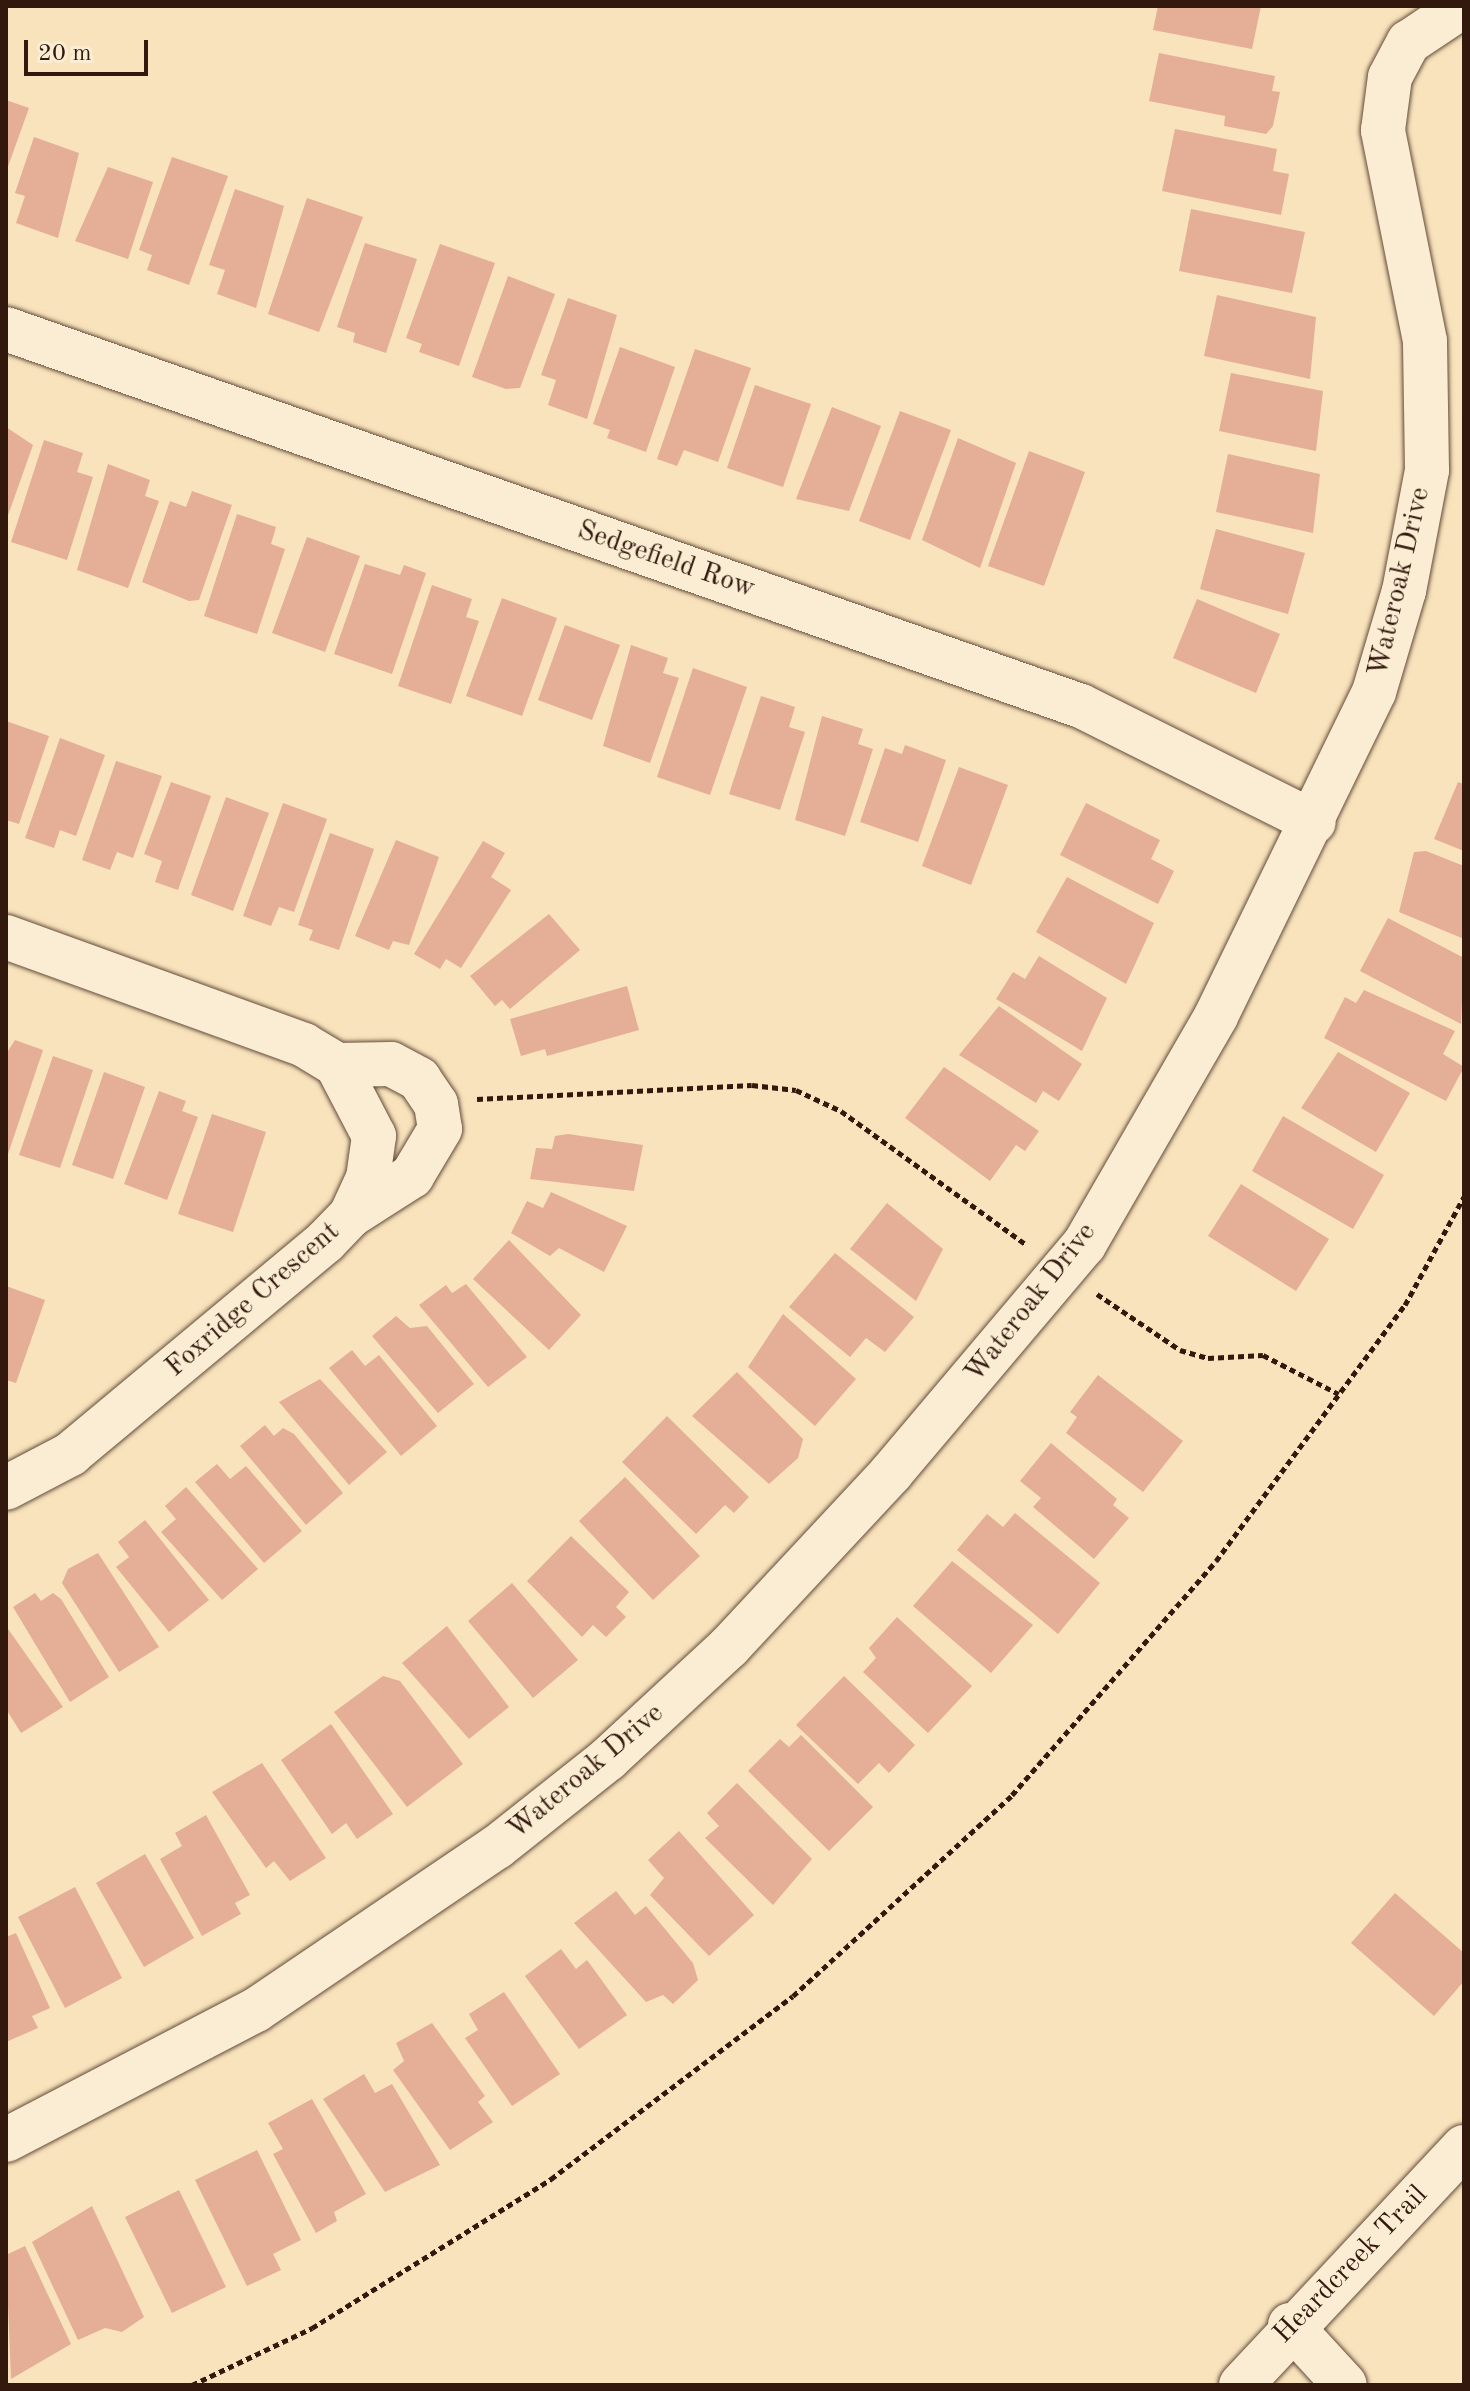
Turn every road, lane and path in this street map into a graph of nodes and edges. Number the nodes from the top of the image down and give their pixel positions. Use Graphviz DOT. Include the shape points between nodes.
graph roads {
  1 [pos="1463,6"];
  2 [pos="1412,18"];
  3 [pos="6,329"];
  4 [pos="1314,822"];
  5 [pos="6,937"];
  6 [pos="337,1065"];
  7 [pos="436,1104"];
  8 [pos="1464,1197"];
  9 [pos="351,1215"];
  10 [pos="1063,1271"];
  11 [pos="1339,1394"];
  12 [pos="6,1488"];
  13 [pos="6,2140"];
  14 [pos="1464,2147"];
  15 [pos="1290,2325"];
  16 [pos="192,2385"];
  17 [pos="1241,2385"];
  18 [pos="1345,2385"];
  1 -- 2 [label="street, Wateroak Drive"];
  2 -- 4 [label="street, Wateroak Drive" via="1390,77 1383,130 1425,341 1427,470 1404,591 1374,692"];
  3 -- 4 [label="street, Sedgefield Row" via="1081,706"];
  4 -- 10 [label="street, Wateroak Drive" via="1216,1016"];
  5 -- 6 [label="street" via="304,1045"];
  6 -- 7 [label="street" via="391,1064 419,1079"];
  6 -- 9 [label="street, Foxridge Crescent" via="374,1136 368,1178"];
  7 -- 9 [label="street" via="440,1129 431,1154 412,1176"];
  7 -- 10 [label="path" via="542,1092 796,1090 841,1111"];
  8 -- 11 [label="path" via="1405,1305"];
  9 -- 12 [label="street, Foxridge Crescent" via="71,1454"];
  10 -- 11 [label="path" via="1180,1350 1208,1358 1263,1355"];
  10 -- 13 [label="street, Wateroak Drive" via="761,1612 608,1759 497,1847 256,2010"];
  11 -- 16 [label="path" via="1216,1561 1012,1795 793,1996 551,2179 312,2328"];
  14 -- 15 [label="street, Heardcreek Trail"];
  15 -- 17 [label="street, Heardcreek Trail"];
  15 -- 18 [label="street"];
}
